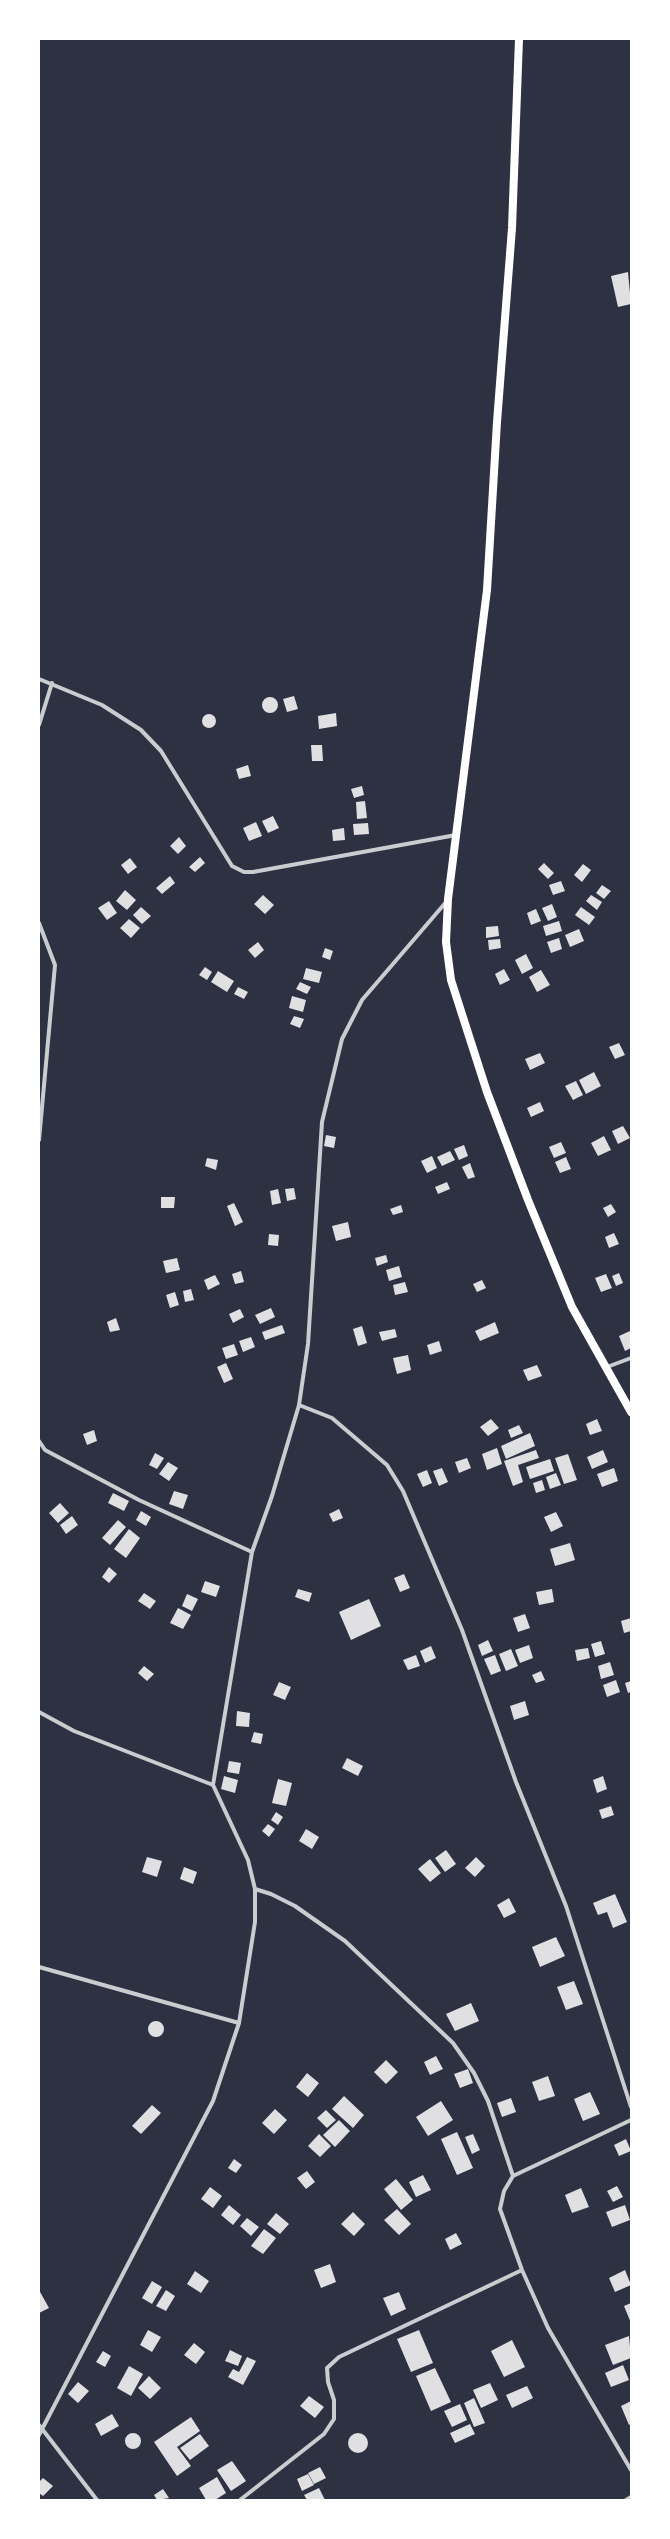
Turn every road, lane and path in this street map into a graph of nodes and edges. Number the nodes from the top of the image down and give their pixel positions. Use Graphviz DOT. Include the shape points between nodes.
graph roads {
  1 [pos="519,39"];
  2 [pos="39,679"];
  3 [pos="52,683"];
  4 [pos="39,725"];
  5 [pos="457,835"];
  6 [pos="448,899"];
  7 [pos="39,923"];
  8 [pos="39,1140"];
  9 [pos="631,1358"];
  10 [pos="607,1367"];
  11 [pos="299,1405"];
  12 [pos="631,1412"];
  13 [pos="39,1441"];
  14 [pos="252,1552"];
  15 [pos="39,1712"];
  16 [pos="213,1785"];
  17 [pos="255,1889"];
  18 [pos="39,1967"];
  19 [pos="239,2023"];
  20 [pos="631,2107"];
  21 [pos="631,2120"];
  22 [pos="513,2176"];
  23 [pos="522,2270"];
  24 [pos="41,2427"];
  25 [pos="39,2435"];
  26 [pos="631,2470"];
  27 [pos="631,2497"];
  28 [pos="97,2500"];
  29 [pos="240,2500"];
  30 [pos="626,2500"];
  1 -- 5 [label="main road" via="512,228 486,590"];
  2 -- 3 [label="street"];
  3 -- 4 [label="street"];
  3 -- 5 [label="street" via="102,706 141,730 161,751 232,866 244,872"];
  5 -- 6 [label="main road"];
  6 -- 10 [label="main road" via="446,942 451,980 487,1092 572,1307"];
  6 -- 11 [label="street" via="362,1000 342,1039 322,1122 308,1344"];
  7 -- 8 [label="street" via="55,965"];
  9 -- 10 [label="street"];
  10 -- 12 [label="main road"];
  11 -- 14 [label="street"];
  11 -- 20 [label="street" via="332,1418 387,1465 403,1491 462,1630 516,1782 566,1906"];
  13 -- 14 [label="street" via="45,1450 139,1500"];
  14 -- 16 [label="street"];
  15 -- 16 [label="street" via="74,1731"];
  16 -- 17 [label="street" via="248,1860"];
  17 -- 19 [label="street" via="255,1922"];
  17 -- 22 [label="street" via="295,1906 345,1941 453,2043 474,2072 488,2101"];
  18 -- 19 [label="street"];
  19 -- 24 [label="street" via="213,2101"];
  21 -- 22 [label="street"];
  22 -- 23 [label="street" via="504,2191 500,2209"];
  23 -- 26 [label="street" via="548,2328"];
  23 -- 29 [label="street" via="340,2356 327,2368 328,2382 334,2400 334,2419 324,2434"];
  24 -- 25 [label="street"];
  24 -- 28 [label="street"];
  27 -- 30 [label="street"];
}
